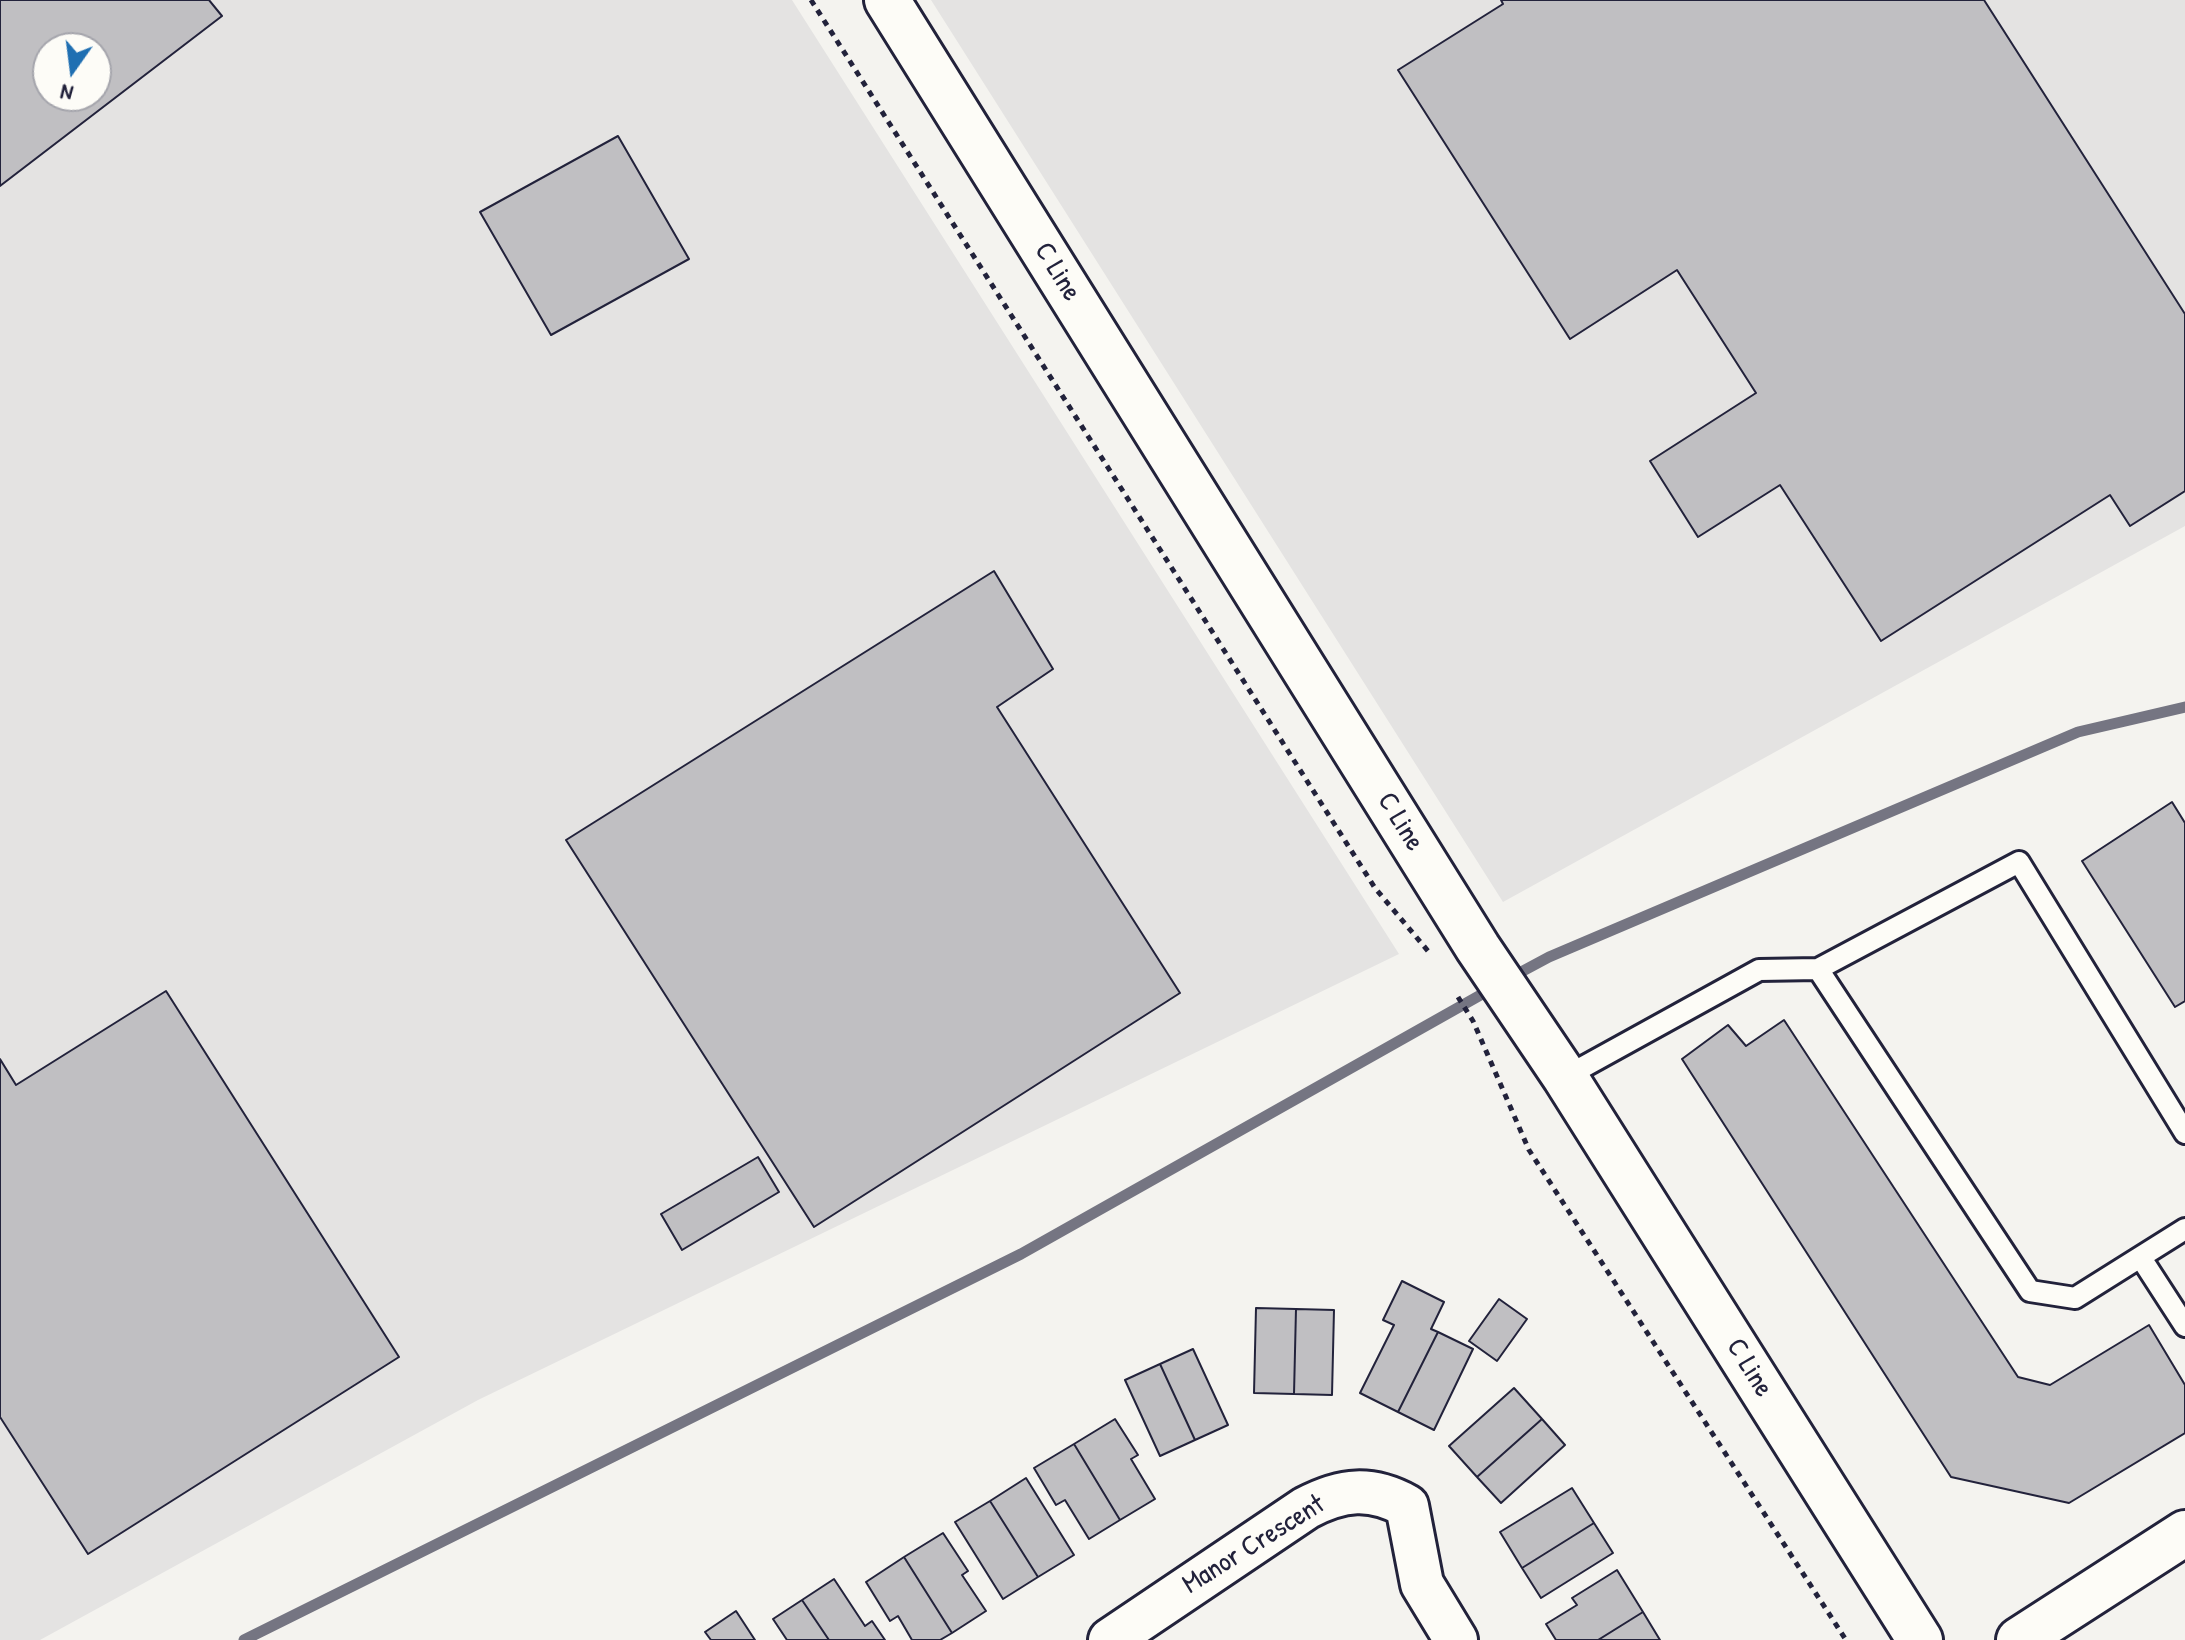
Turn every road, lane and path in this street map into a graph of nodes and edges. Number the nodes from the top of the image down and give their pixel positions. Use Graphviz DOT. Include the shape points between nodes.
graph roads {
  1 [pos="811,0"];
  2 [pos="887,0"];
  3 [pos="1434,961"];
  4 [pos="1818,969"];
  5 [pos="1449,984"];
  6 [pos="1565,1077"];
  7 [pos="2185,1133"];
  8 [pos="2185,1229"];
  9 [pos="2141,1258"];
  10 [pos="2185,1326"];
  11 [pos="2185,1533"];
  12 [pos="1110,1640"];
  13 [pos="1456,1640"];
  14 [pos="1846,1640"];
  15 [pos="1920,1640"];
  16 [pos="2019,1640"];
  1 -- 3 [label="path" via="1375,888"];
  2 -- 6 [label="street, C Line"];
  4 -- 6 [label="lane" via="1759,970"];
  4 -- 7 [label="lane" via="2019,862"];
  4 -- 9 [label="lane" via="2030,1291 2075,1298"];
  5 -- 14 [label="path" via="1473,1021 1529,1150"];
  6 -- 15 [label="street, C Line"];
  8 -- 9 [label="lane"];
  9 -- 10 [label="lane"];
  11 -- 16 [label="street"];
  12 -- 13 [label="street, Manor Crescent" via="1306,1508 1361,1490 1407,1506 1422,1584"];
}
